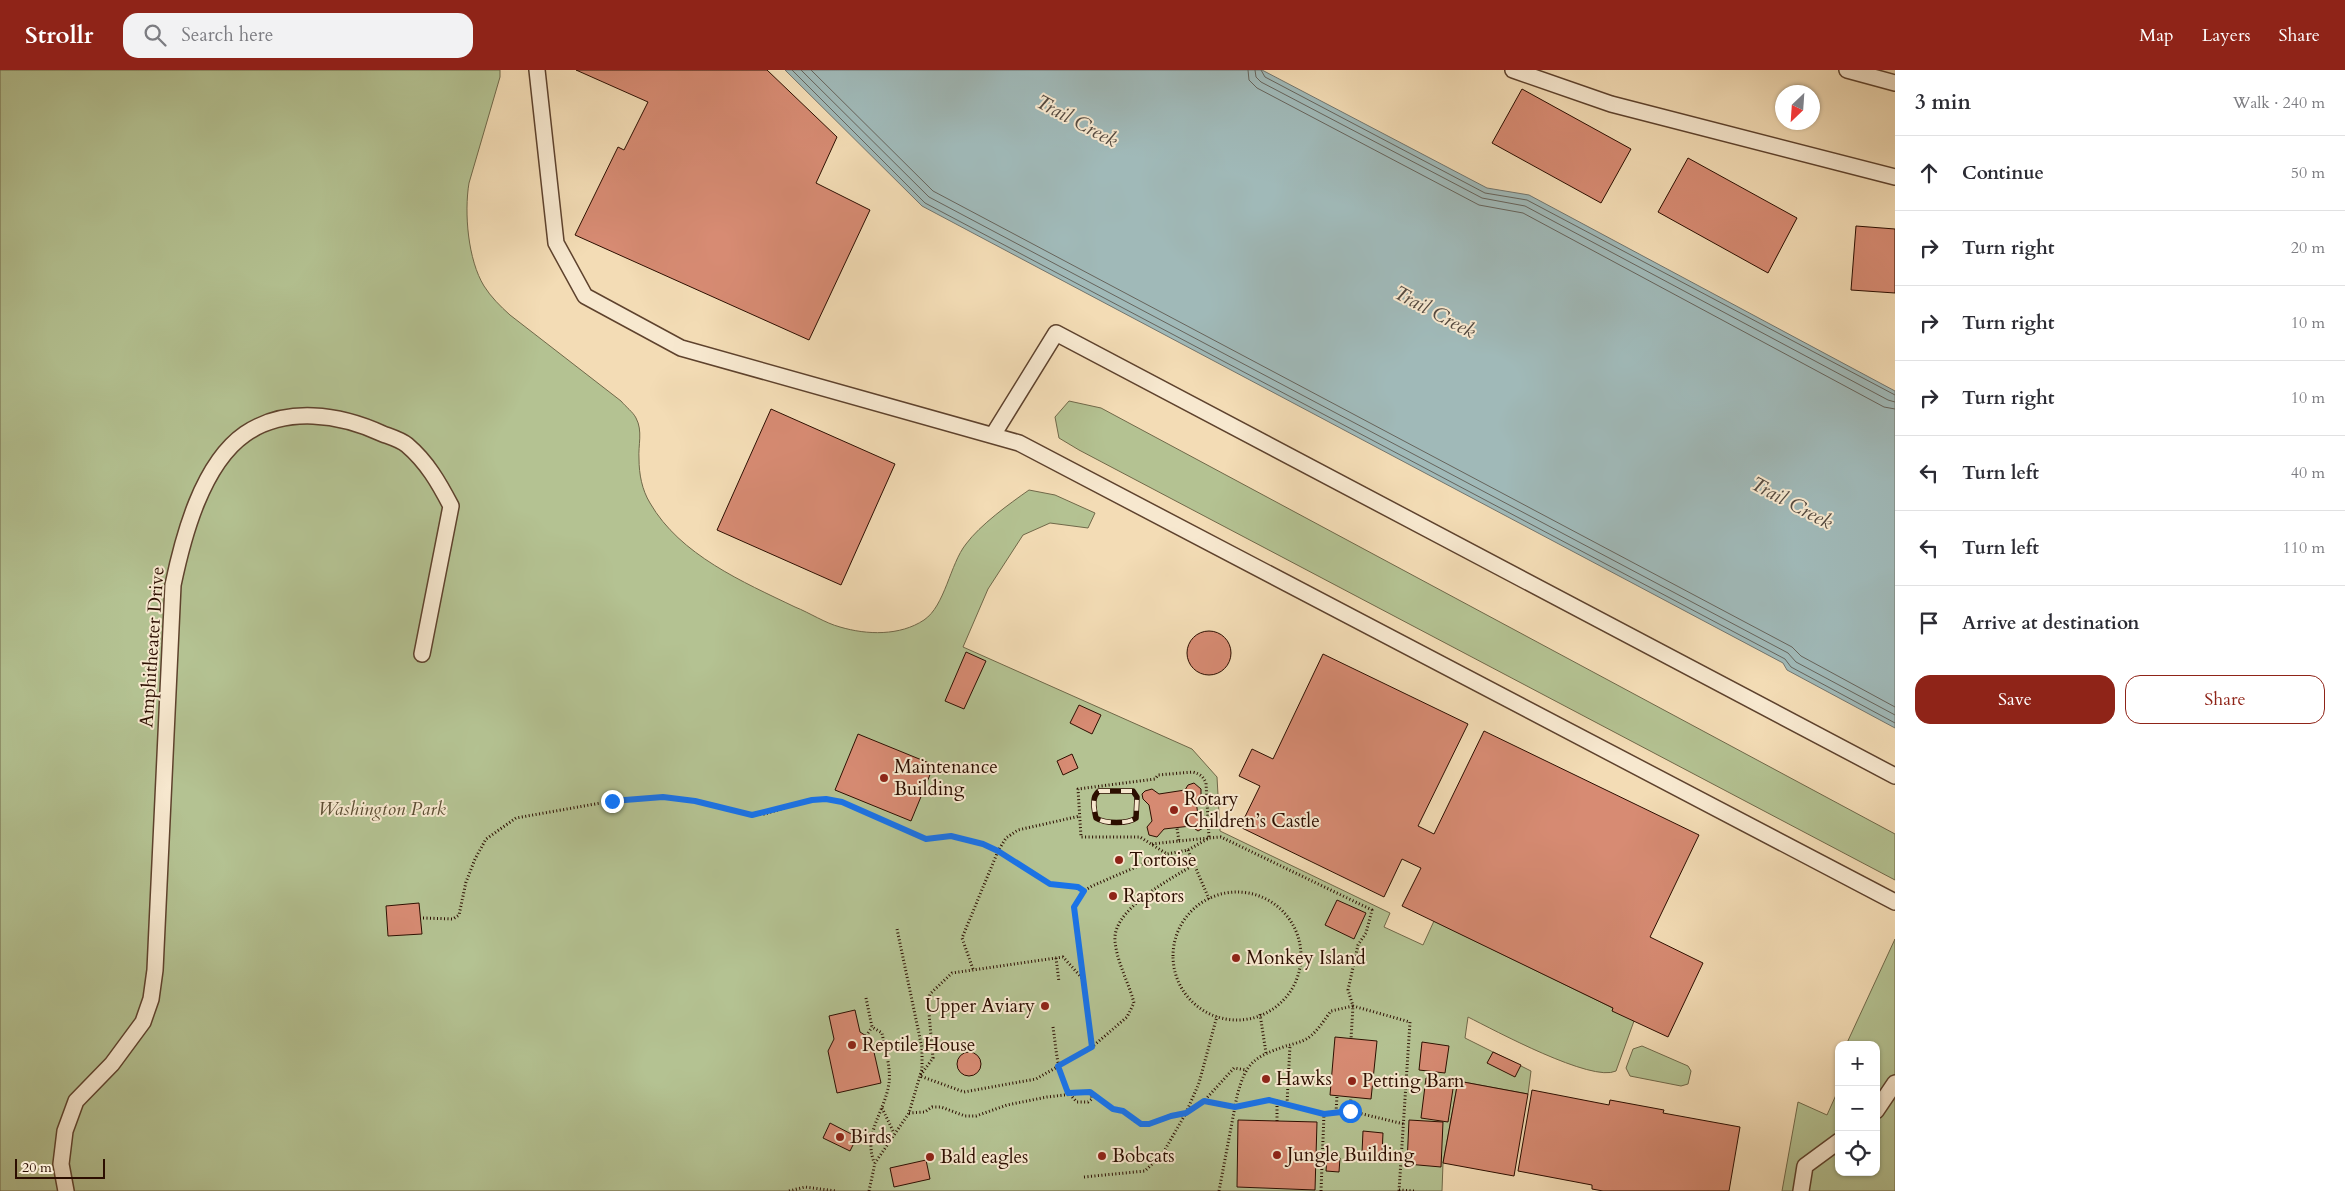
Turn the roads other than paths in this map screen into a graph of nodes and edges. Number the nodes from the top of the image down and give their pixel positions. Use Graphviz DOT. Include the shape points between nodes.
graph roads {
  1 [pos="537,70"];
  2 [pos="1513,70"];
  3 [pos="1847,70"];
  4 [pos="1895,83"];
  5 [pos="1895,177"];
  6 [pos="993,435"];
  7 [pos="422,654"];
  8 [pos="1895,776"];
  9 [pos="1895,902"];
  10 [pos="1895,1084"];
  11 [pos="1880,1105"];
  12 [pos="1835,1144"];
  13 [pos="66,1191"];
  14 [pos="1801,1191"];
  1 -- 6 [label="lane" via="556,243 585,296 681,348"];
  2 -- 5 [label="lane" via="1611,104"];
  3 -- 4 [label="lane"];
  6 -- 8 [label="lane" via="1056,334"];
  6 -- 9 [label="lane" via="1019,443"];
  7 -- 13 [label="lane, Amphitheater Drive" via="451,506 423,460 405,444 367,426 337,419 307,415 275,420 245,434 225,454 204,486 187,527 173,585 151,999 138,1029 112,1064 76,1101 65,1131 61,1164"];
  10 -- 11 [label="lane"];
  12 -- 14 [label="lane" via="1805,1166"];
}
